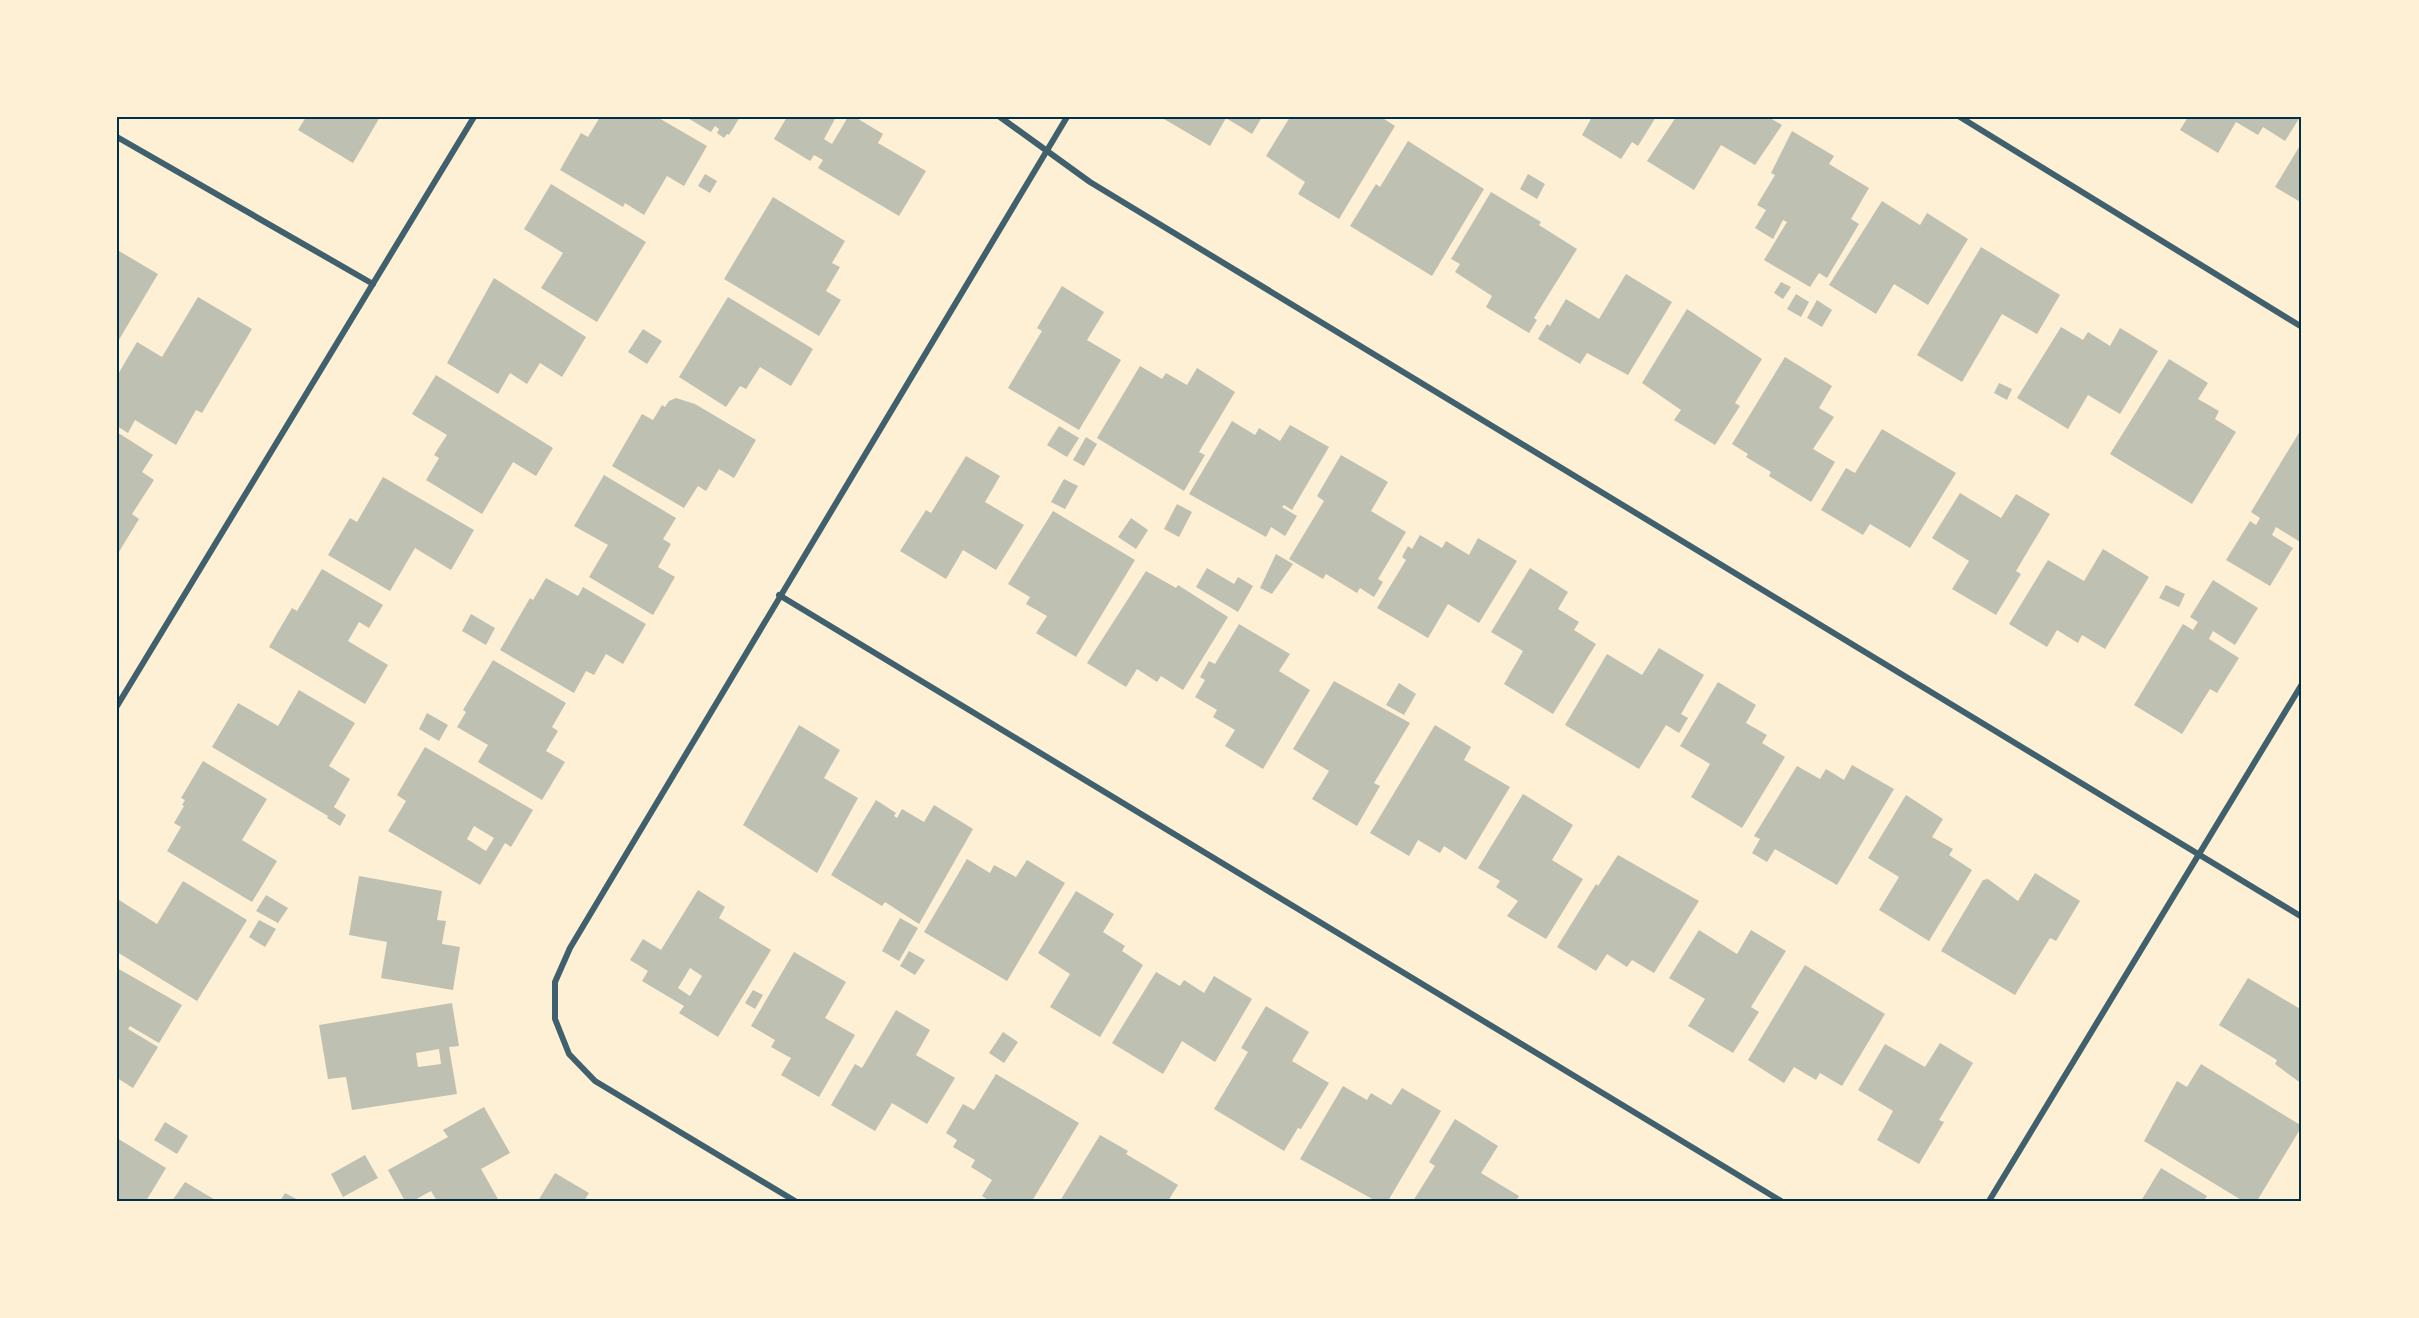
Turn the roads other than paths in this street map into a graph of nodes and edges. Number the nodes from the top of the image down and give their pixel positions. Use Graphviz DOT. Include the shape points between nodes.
graph roads {
  1 [pos="474,117"];
  2 [pos="1000,117"];
  3 [pos="1066,117"];
  4 [pos="1960,117"];
  5 [pos="117,137"];
  6 [pos="1046,151"];
  7 [pos="373,284"];
  8 [pos="2302,327"];
  9 [pos="779,595"];
  10 [pos="2302,684"];
  11 [pos="117,706"];
  12 [pos="2198,855"];
  13 [pos="2302,917"];
  14 [pos="795,1201"];
  15 [pos="1781,1201"];
  16 [pos="1989,1201"];
  1 -- 7 [label="street"];
  2 -- 6 [label="street"];
  3 -- 6 [label="street"];
  4 -- 8 [label="street"];
  5 -- 7 [label="street"];
  6 -- 9 [label="street"];
  6 -- 12 [label="street" via="1090,182"];
  7 -- 11 [label="street"];
  9 -- 14 [label="street" via="570,948 555,982 555,1019 569,1054 595,1081"];
  9 -- 15 [label="street"];
  10 -- 12 [label="street"];
  12 -- 13 [label="street"];
  12 -- 16 [label="street"];
}
